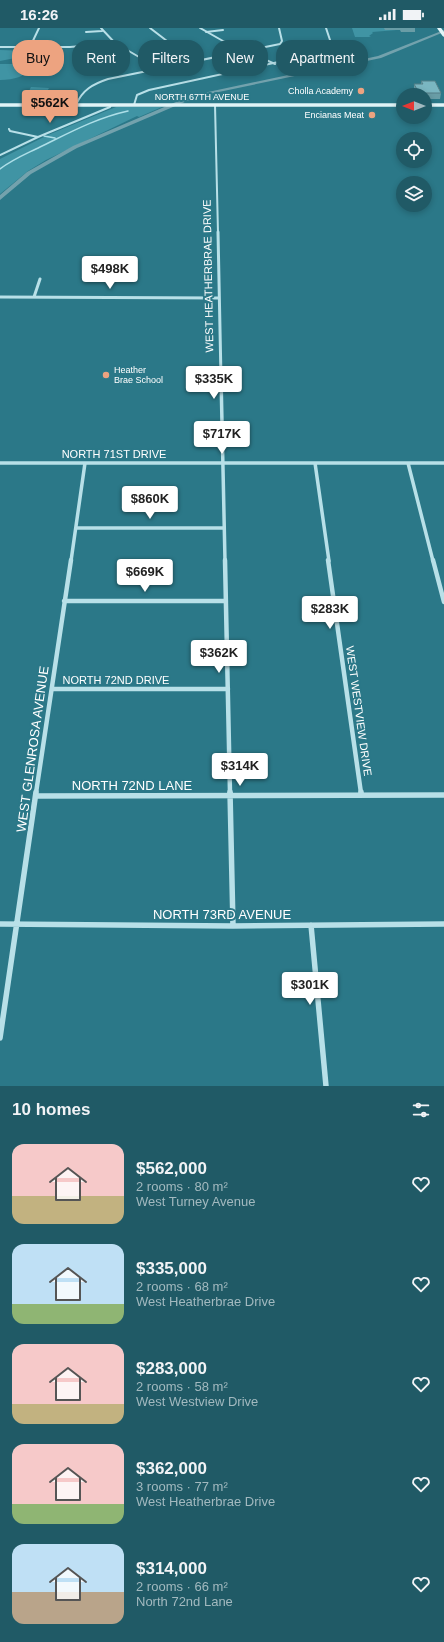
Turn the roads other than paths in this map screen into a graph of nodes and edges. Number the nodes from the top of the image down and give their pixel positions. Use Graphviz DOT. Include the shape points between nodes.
graph roads {
  1 [pos="39,28"];
  2 [pos="150,28"];
  3 [pos="200,28"];
  4 [pos="279,28"];
  5 [pos="326,28"];
  6 [pos="101,29"];
  7 [pos="440,29"];
  8 [pos="223,30"];
  9 [pos="86,32"];
  10 [pos="206,32"];
  11 [pos="444,35"];
  12 [pos="33,40"];
  13 [pos="112,40"];
  14 [pos="166,40"];
  15 [pos="220,40"];
  16 [pos="330,40"];
  17 [pos="268,46"];
  18 [pos="0,47"];
  19 [pos="12,47"];
  20 [pos="212,57"];
  21 [pos="204,59"];
  22 [pos="268,61"];
  23 [pos="275,64"];
  24 [pos="138,72"];
  25 [pos="0,104"];
  26 [pos="76,105"];
  27 [pos="111,105"];
  28 [pos="134,105"];
  29 [pos="215,105"];
  30 [pos="396,105"];
  31 [pos="432,105"];
  32 [pos="444,105"];
  33 [pos="9,129"];
  34 [pos="38,137"];
  35 [pos="0,156"];
  36 [pos="40,279"];
  37 [pos="0,297"];
  38 [pos="34,297"];
  39 [pos="219,298"];
  40 [pos="0,463"];
  41 [pos="85,463"];
  42 [pos="223,463"];
  43 [pos="315,463"];
  44 [pos="408,463"];
  45 [pos="444,463"];
  46 [pos="76,528"];
  47 [pos="224,528"];
  48 [pos="64,601"];
  49 [pos="226,601"];
  50 [pos="444,602"];
  51 [pos="52,689"];
  52 [pos="228,689"];
  53 [pos="230,795"];
  54 [pos="361,795"];
  55 [pos="444,795"];
  56 [pos="36,796"];
  57 [pos="0,924"];
  58 [pos="17,924"];
  59 [pos="444,924"];
  60 [pos="311,925"];
  61 [pos="233,926"];
  62 [pos="0,1038"];
  63 [pos="326,1086"];
  1 -- 12 [label="street"];
  2 -- 14 [label="street"];
  3 -- 10 [label="street"];
  4 -- 17 [label="street" via="282,41 280,44"];
  5 -- 16 [label="street"];
  6 -- 9 [label="street"];
  6 -- 13 [label="street"];
  7 -- 11 [label="main road"];
  8 -- 10 [label="street"];
  10 -- 15 [label="street"];
  18 -- 19 [label="street"];
  20 -- 21 [label="street"];
  22 -- 23 [label="street"];
  23 -- 28 [label="street" via="149,90 137,95"];
  24 -- 26 [label="street" via="97,83 83,93"];
  25 -- 26 [label="main road, NORTH 67TH AVENUE"];
  26 -- 27 [label="main road, NORTH 67TH AVENUE"];
  27 -- 28 [label="main road, NORTH 67TH AVENUE"];
  27 -- 34 [label="street" via="110,108"];
  28 -- 29 [label="main road, NORTH 67TH AVENUE"];
  29 -- 30 [label="main road, NORTH 67TH AVENUE"];
  29 -- 39 [label="street, WEST HEATHERBRAE DRIVE"];
  31 -- 32 [label="main road"];
  33 -- 34 [label="street"];
  34 -- 35 [label="street"];
  36 -- 38 [label="street"];
  37 -- 38 [label="street"];
  38 -- 39 [label="street"];
  39 -- 42 [label="street, WEST HEATHERBRAE DRIVE"];
  40 -- 41 [label="street, NORTH 71ST DRIVE"];
  41 -- 42 [label="street, NORTH 71ST DRIVE"];
  41 -- 46 [label="street, WEST GLENROSA AVENUE"];
  42 -- 43 [label="street, NORTH 71ST DRIVE"];
  42 -- 47 [label="street, WEST HEATHERBRAE DRIVE"];
  43 -- 44 [label="street, NORTH 71ST DRIVE"];
  43 -- 54 [label="street, WEST WESTVIEW DRIVE"];
  44 -- 45 [label="street, NORTH 71ST DRIVE"];
  44 -- 50 [label="street"];
  46 -- 47 [label="street"];
  46 -- 48 [label="street, WEST GLENROSA AVENUE"];
  47 -- 49 [label="street, WEST HEATHERBRAE DRIVE"];
  48 -- 49 [label="street"];
  48 -- 51 [label="street, WEST GLENROSA AVENUE"];
  49 -- 52 [label="street, WEST HEATHERBRAE DRIVE"];
  51 -- 52 [label="street, NORTH 72ND DRIVE"];
  51 -- 56 [label="street, WEST GLENROSA AVENUE"];
  52 -- 53 [label="street, WEST HEATHERBRAE DRIVE"];
  53 -- 54 [label="street, NORTH 72ND LANE"];
  53 -- 56 [label="street, NORTH 72ND LANE"];
  53 -- 61 [label="street, WEST HEATHERBRAE DRIVE"];
  54 -- 55 [label="street, NORTH 72ND LANE"];
  56 -- 58 [label="street, WEST GLENROSA AVENUE"];
  57 -- 58 [label="street, NORTH 73RD AVENUE"];
  58 -- 61 [label="street, NORTH 73RD AVENUE"];
  58 -- 62 [label="street, WEST GLENROSA AVENUE"];
  59 -- 60 [label="street, NORTH 73RD AVENUE"];
  60 -- 61 [label="street, NORTH 73RD AVENUE"];
  60 -- 63 [label="street"];
}
